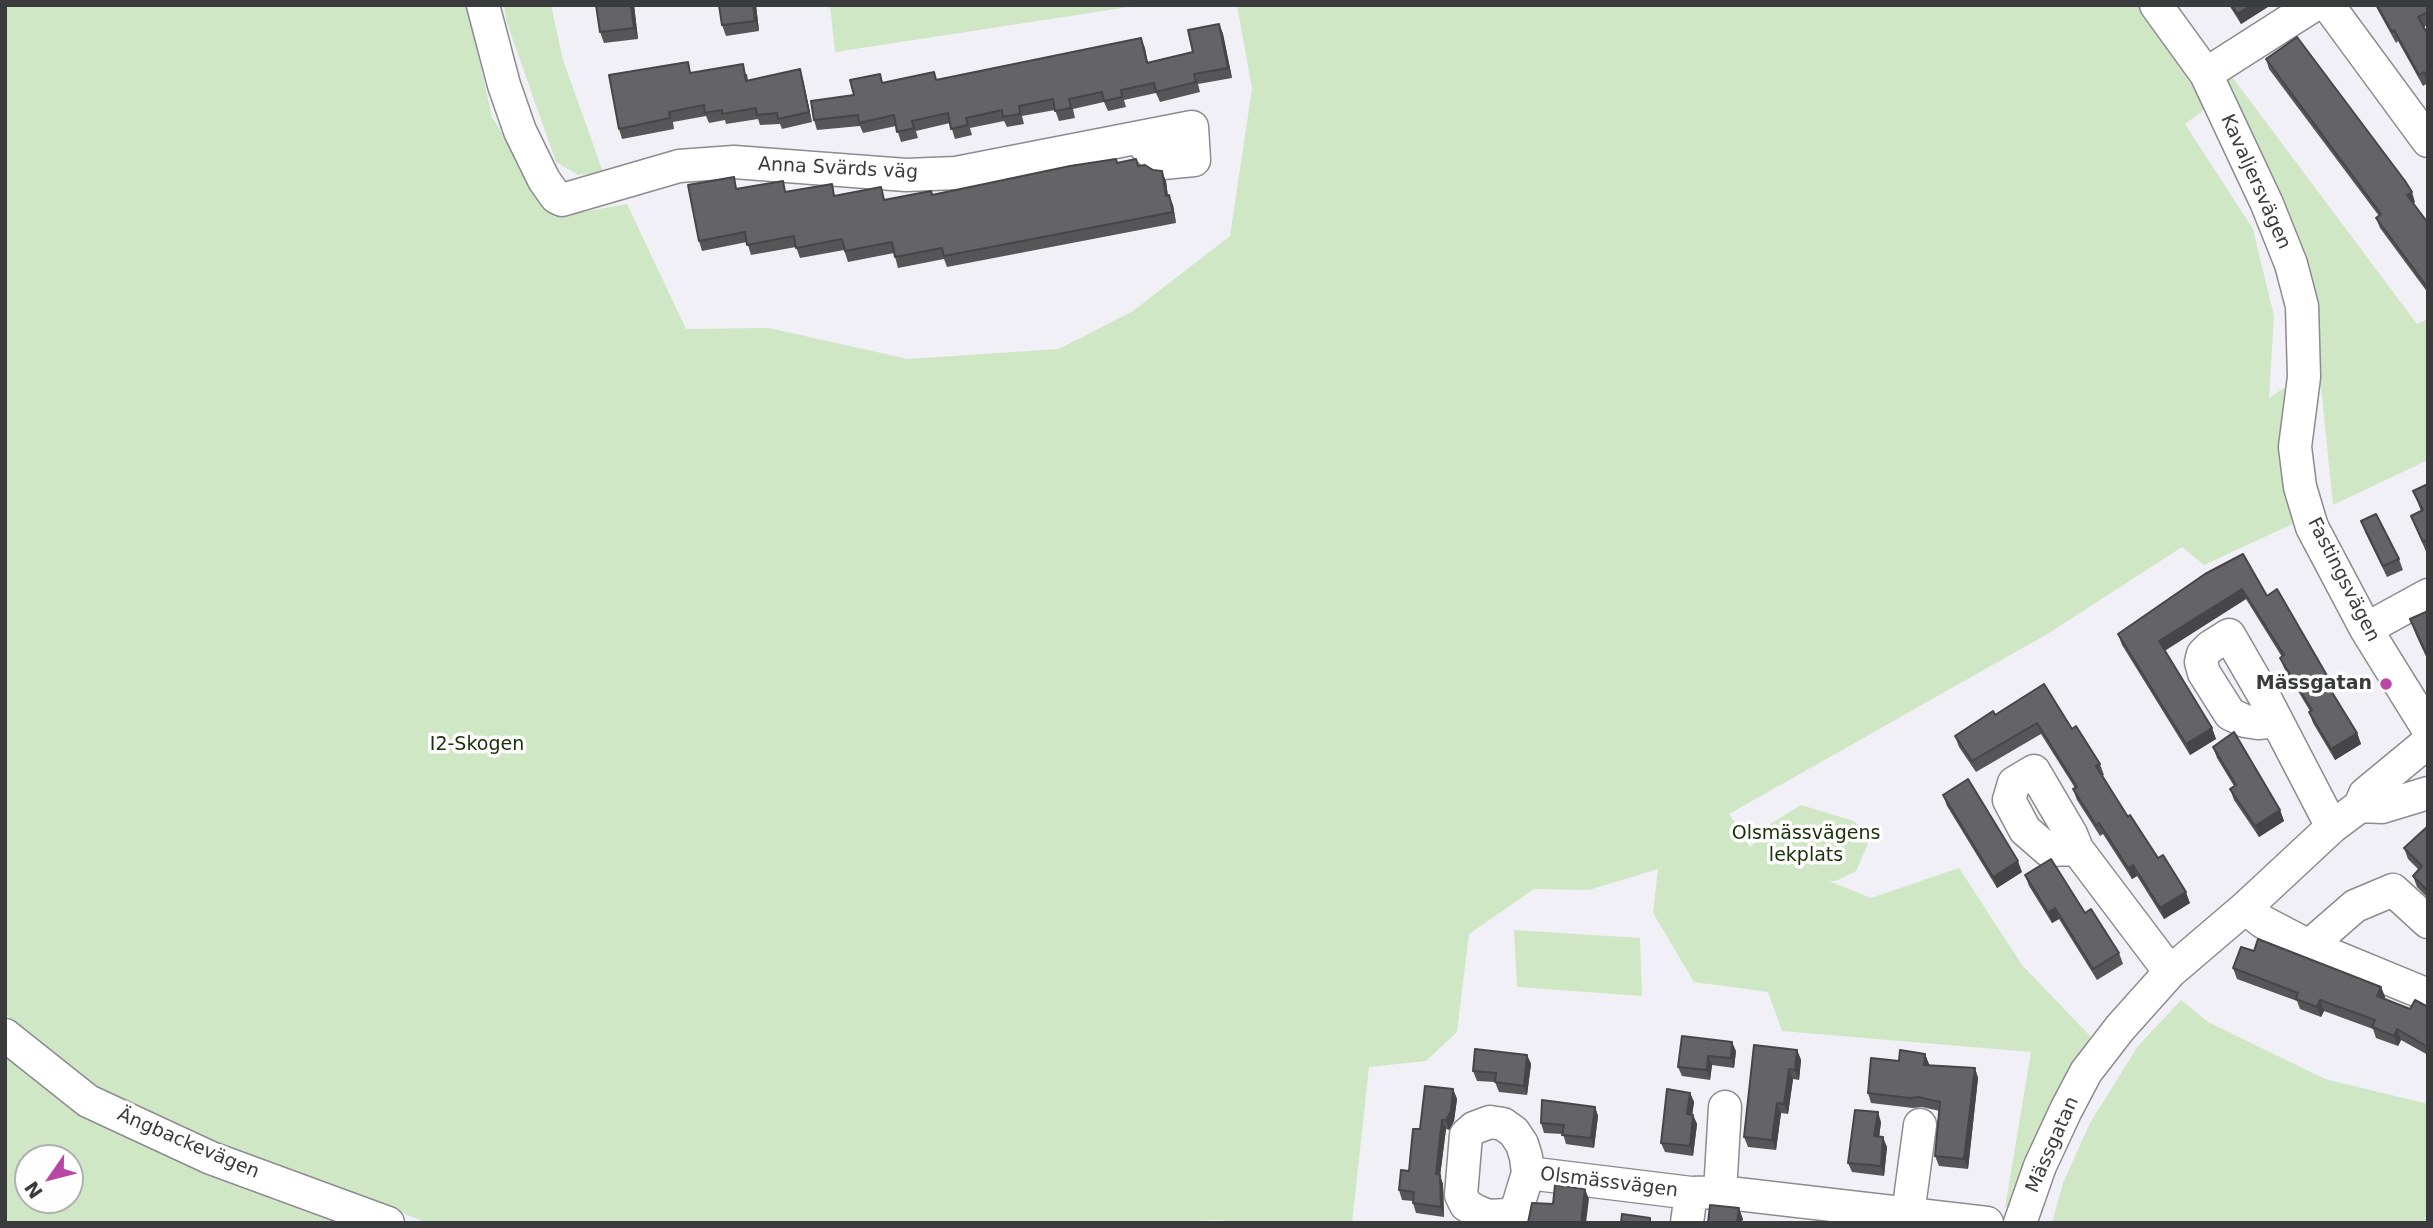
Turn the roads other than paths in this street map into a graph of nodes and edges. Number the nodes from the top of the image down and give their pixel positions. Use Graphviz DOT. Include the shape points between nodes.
graph roads {
  1 [pos="483,5"];
  2 [pos="2157,5"];
  3 [pos="2314,5"];
  4 [pos="2328,5"];
  5 [pos="2206,74"];
  6 [pos="1144,137"];
  7 [pos="2428,141"];
  8 [pos="2304,377"];
  9 [pos="2428,595"];
  10 [pos="2366,629"];
  11 [pos="2276,721"];
  12 [pos="2428,729"];
  13 [pos="2428,742"];
  14 [pos="2428,793"];
  15 [pos="2360,806"];
  16 [pos="2332,827"];
  17 [pos="2077,849"];
  18 [pos="2245,908"];
  19 [pos="2428,922"];
  20 [pos="2309,946"];
  21 [pos="2170,972"];
  22 [pos="2428,995"];
  23 [pos="5,1035"];
  24 [pos="1725,1107"];
  25 [pos="1920,1125"];
  26 [pos="1528,1173"];
  27 [pos="1699,1202"];
  28 [pos="1896,1216"];
  29 [pos="387,1223"];
  30 [pos="1987,1223"];
  31 [pos="2020,1223"];
  1 -- 6 [label="street, Anna Svärds väg" via="520,131 544,180 562,200 666,169 720,163 906,176 956,173"];
  2 -- 5 [label="street, Kavaljersvägen"];
  3 -- 5 [label="street"];
  4 -- 7 [label="street"];
  5 -- 8 [label="street, Kavaljersvägen" via="2291,264 2302,306"];
  8 -- 10 [label="street, Fastingsvägen" via="2295,447 2300,487 2312,527"];
  9 -- 10 [label="street"];
  10 -- 12 [label="street, Fastingsvägen"];
  11 -- 16 [label="street"];
  13 -- 15 [label="street, Mässgatan" via="2365,794"];
  14 -- 15 [label="street" via="2382,807"];
  15 -- 16 [label="street, Mässgatan"];
  16 -- 18 [label="street, Mässgatan"];
  17 -- 21 [label="street"];
  18 -- 20 [label="street"];
  18 -- 21 [label="street, Mässgatan"];
  19 -- 20 [label="street" via="2393,890 2355,906"];
  20 -- 22 [label="street"];
  21 -- 31 [label="street, Mässgatan" via="2086,1072 2040,1166"];
  23 -- 29 [label="street, Ängbackevägen" via="88,1101 211,1158"];
  24 -- 27 [label="street"];
  25 -- 28 [label="street"];
  26 -- 27 [label="street, Olsmässvägen"];
  27 -- 28 [label="street, Olsmässvägen"];
  28 -- 30 [label="street, Olsmässvägen"];
}
